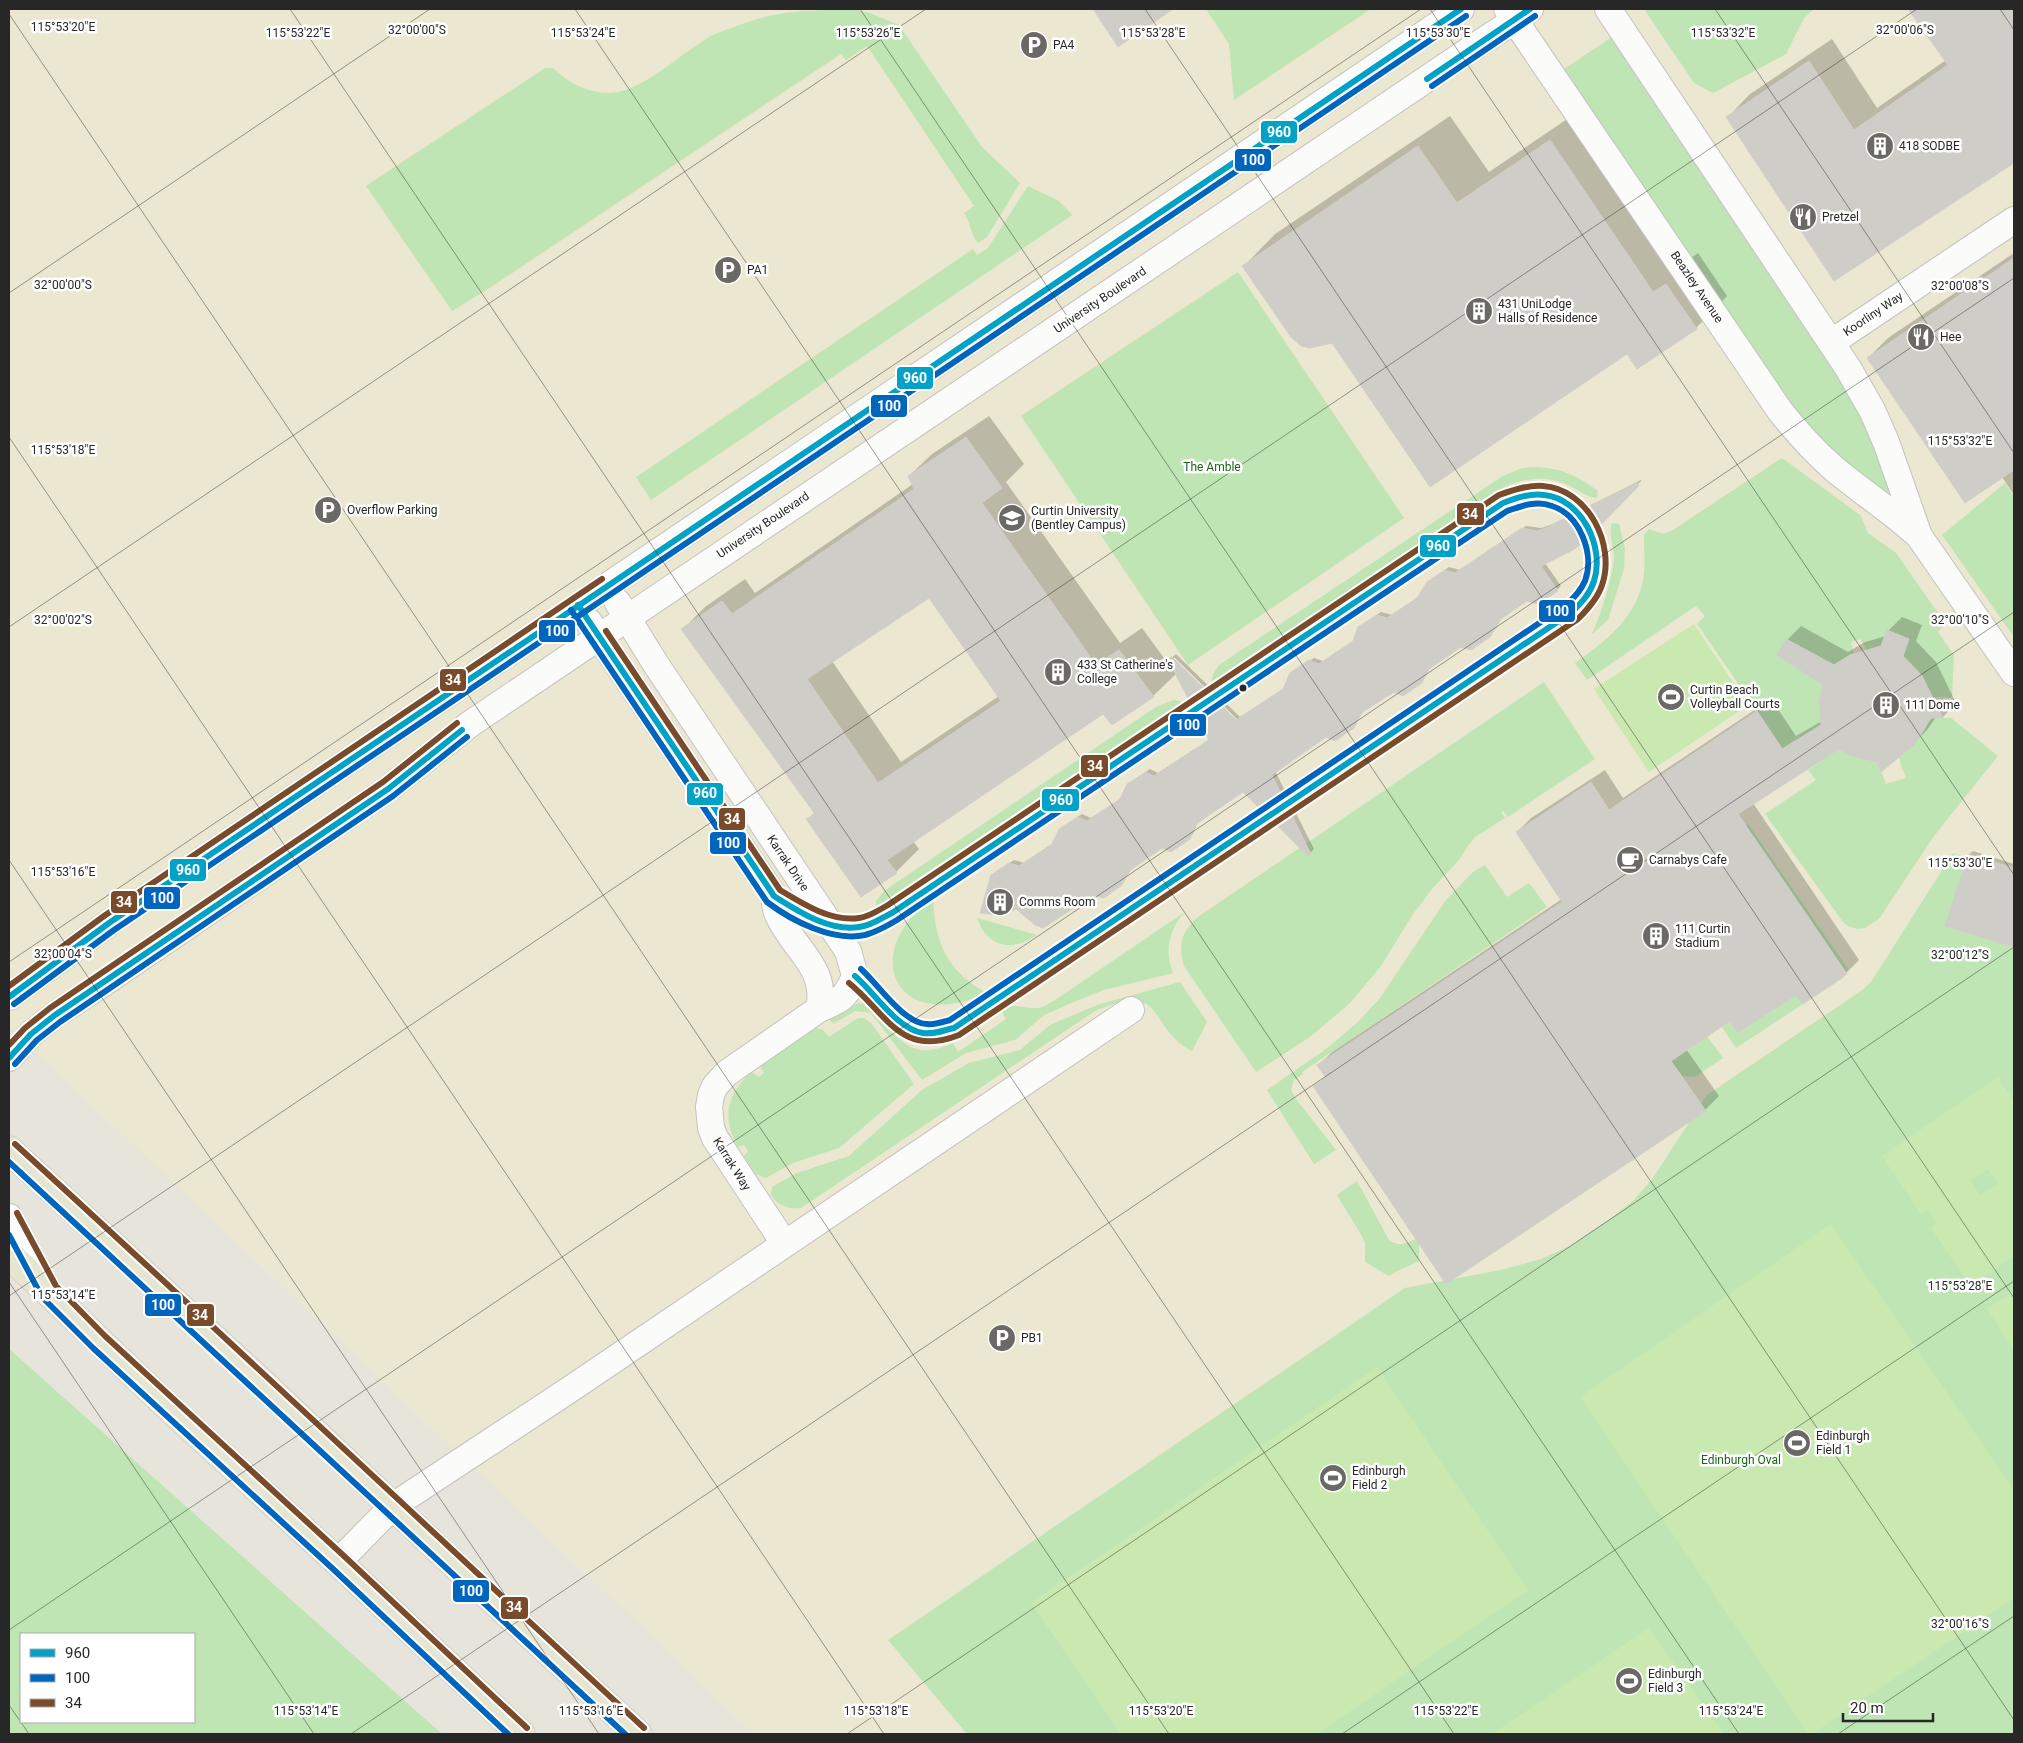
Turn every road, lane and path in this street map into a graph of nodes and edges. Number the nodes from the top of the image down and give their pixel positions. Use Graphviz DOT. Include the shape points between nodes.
graph roads {
  1 [pos="1462,9"];
  2 [pos="1608,9"];
  3 [pos="1518,13"];
  4 [pos="2014,220"];
  5 [pos="1832,342"];
  6 [pos="1919,536"];
  7 [pos="607,586"];
  8 [pos="578,605"];
  9 [pos="627,617"];
  10 [pos="599,636"];
  11 [pos="2014,673"];
  12 [pos="9,997"];
  13 [pos="819,1009"];
  14 [pos="1131,1010"];
  15 [pos="9,1058"];
  16 [pos="9,1150"];
  17 [pos="9,1217"];
  18 [pos="784,1243"];
  19 [pos="9,1255"];
  20 [pos="49,1291"];
  21 [pos="393,1506"];
  22 [pos="338,1562"];
  23 [pos="522,1734"];
  24 [pos="638,1734"];
  1 -- 7 [label="street"];
  2 -- 5 [label="street, Beazley Avenue"];
  3 -- 6 [label="street, Beazley Avenue" via="1780,411 1834,468"];
  3 -- 9 [label="street, University Boulevard"];
  4 -- 5 [label="street, Koorliny Way"];
  5 -- 6 [label="street, Beazley Avenue" via="1873,412"];
  6 -- 11 [label="street, Beazley Avenue"];
  7 -- 8 [label="street"];
  7 -- 9 [label="street, Karrak Drive"];
  8 -- 10 [label="street"];
  8 -- 12 [label="street" via="117,918"];
  9 -- 10 [label="street, University Boulevard"];
  9 -- 13 [label="street, Karrak Drive" via="848,951 855,976 848,993"];
  10 -- 13 [label="street" via="774,896 777,914 819,980 822,995"];
  10 -- 15 [label="street, University Boulevard" via="470,724 388,789 55,1015 31,1034"];
  13 -- 18 [label="street, Karrak Way" via="727,1073 715,1086 709,1107 715,1138"];
  14 -- 18 [label="street"];
  16 -- 21 [label="main road"];
  17 -- 20 [label="street"];
  18 -- 21 [label="street"];
  19 -- 20 [label="main road"];
  20 -- 22 [label="main road" via="127,1369"];
  21 -- 22 [label="street"];
  21 -- 24 [label="main road"];
  22 -- 23 [label="main road"];
}
